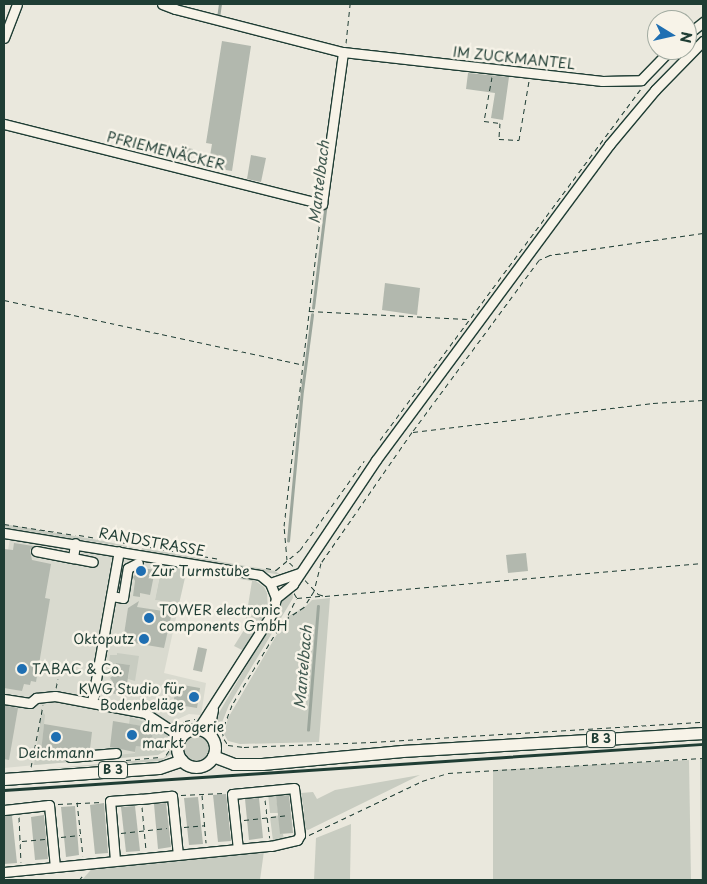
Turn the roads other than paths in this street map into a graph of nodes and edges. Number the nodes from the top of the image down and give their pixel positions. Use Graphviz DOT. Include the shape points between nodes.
graph roads {
  1 [pos="17,4"];
  2 [pos="162,4"];
  3 [pos="4,38"];
  4 [pos="703,41"];
  5 [pos="343,52"];
  6 [pos="661,60"];
  7 [pos="4,124"];
  8 [pos="4,533"];
  9 [pos="75,543"];
  10 [pos="36,551"];
  11 [pos="119,551"];
  12 [pos="73,558"];
  13 [pos="93,562"];
  14 [pos="138,562"];
  15 [pos="299,573"];
  16 [pos="270,583"];
  17 [pos="112,596"];
  18 [pos="276,601"];
  19 [pos="4,698"];
  20 [pos="92,702"];
  21 [pos="203,731"];
  22 [pos="703,733"];
  23 [pos="181,737"];
  24 [pos="116,753"];
  25 [pos="213,756"];
  26 [pos="70,757"];
  27 [pos="182,760"];
  28 [pos="4,779"];
  29 [pos="4,810"];
  30 [pos="238,849"];
  31 [pos="178,855"];
  32 [pos="115,860"];
  33 [pos="55,867"];
  34 [pos="4,872"];
  1 -- 3 [label="street"];
  2 -- 5 [label="street, IM ZUCKMANTEL"];
  4 -- 15 [label="street" via="655,90 609,145 376,460"];
  5 -- 6 [label="street, IM ZUCKMANTEL" via="602,81 641,80"];
  5 -- 7 [label="street, PFRIEMENÄCKER" via="322,204"];
  8 -- 9 [label="street, RANDSTRASSE"];
  9 -- 11 [label="street, RANDSTRASSE"];
  9 -- 12 [label="street"];
  10 -- 12 [label="street"];
  11 -- 16 [label="street, RANDSTRASSE" via="260,575"];
  11 -- 17 [label="street"];
  12 -- 13 [label="street"];
  14 -- 17 [label="street" via="128,568 123,598"];
  15 -- 16 [label="street"];
  15 -- 18 [label="street"];
  16 -- 18 [label="street"];
  17 -- 20 [label="street"];
  18 -- 21 [label="street" via="214,705"];
  19 -- 20 [label="street" via="30,703 36,698 55,696"];
  20 -- 23 [label="street" via="146,713"];
  21 -- 23 [label="main road" via="188,731"];
  21 -- 25 [label="main road" via="215,746"];
  22 -- 25 [label="main road, B 3" via="402,751 262,764 234,764"];
  23 -- 27 [label="main road" via="177,749"];
  24 -- 26 [label="street"];
  25 -- 27 [label="main road, B 3" via="198,767"];
  27 -- 28 [label="main road, B 3" via="159,768"];
  29 -- 33 [label="street" via="49,805"];
  30 -- 30 [label="street" via="232,794 294,788 299,838 271,846"];
  30 -- 31 [label="street"];
  31 -- 32 [label="street"];
  31 -- 32 [label="street" via="172,796 110,802"];
  32 -- 33 [label="street"];
  33 -- 34 [label="street"];
}
